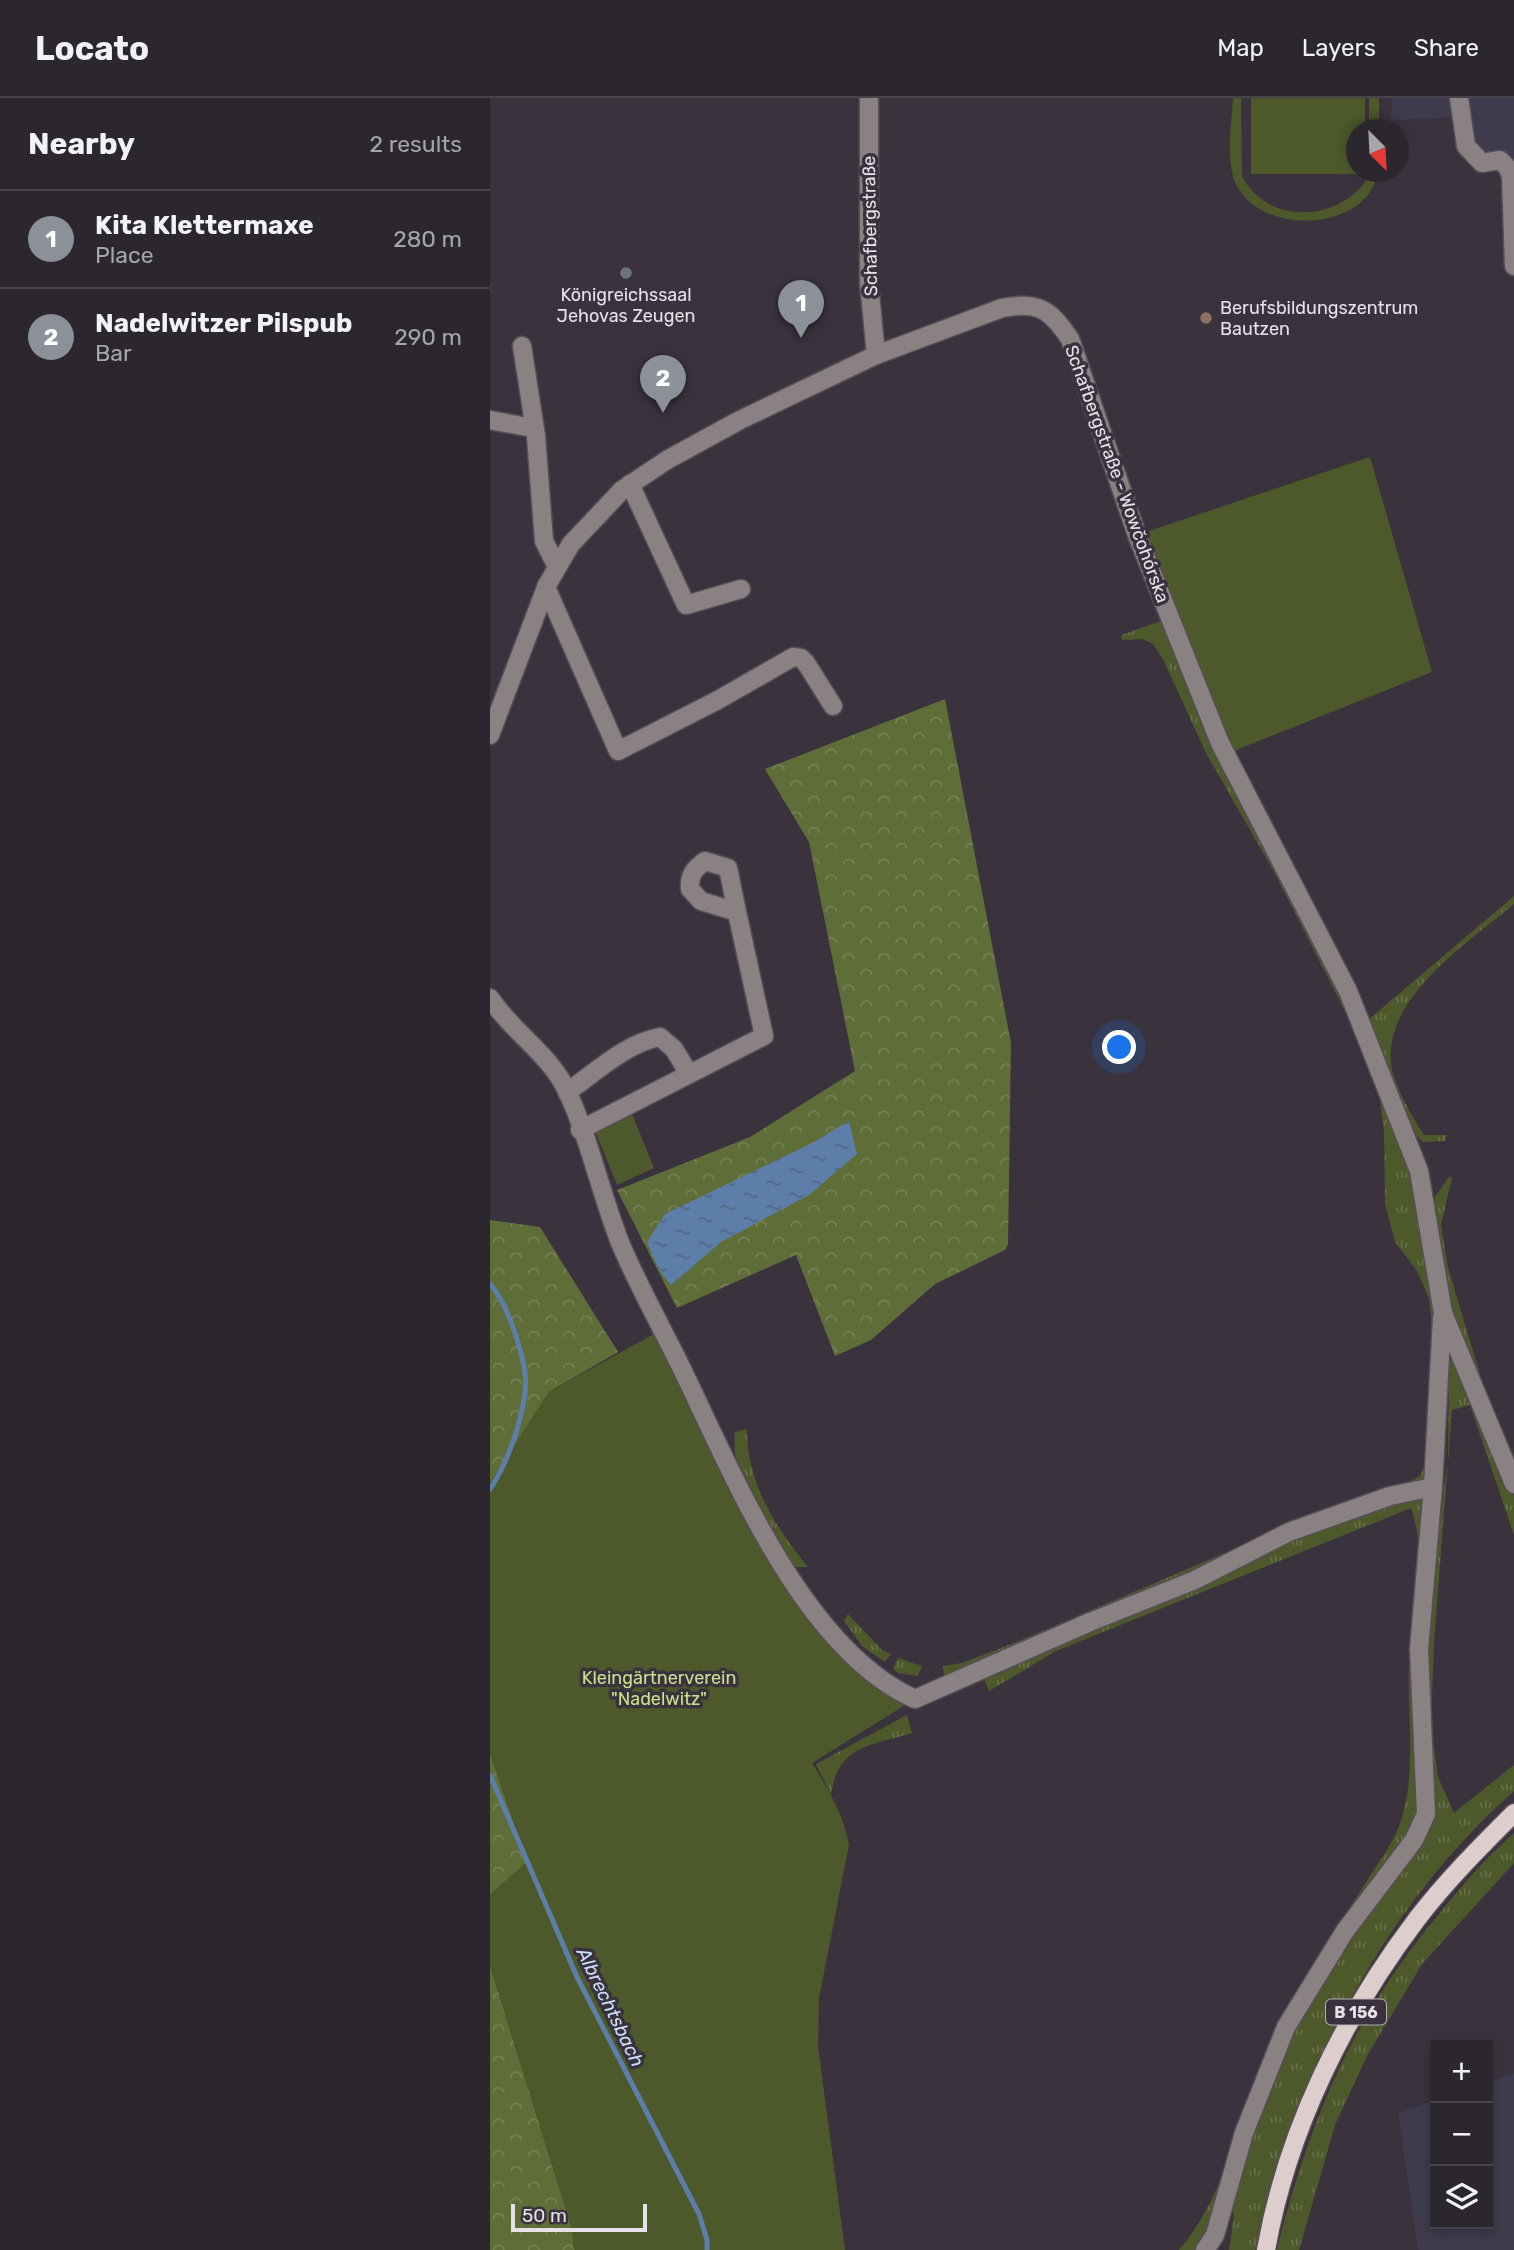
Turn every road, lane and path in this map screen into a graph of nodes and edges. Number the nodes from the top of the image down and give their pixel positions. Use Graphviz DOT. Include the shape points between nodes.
graph roads {
  1 [pos="869,98"];
  2 [pos="1460,98"];
  3 [pos="1514,266"];
  4 [pos="523,346"];
  5 [pos="876,355"];
  6 [pos="490,420"];
  7 [pos="533,428"];
  8 [pos="630,484"];
  9 [pos="557,567"];
  10 [pos="546,587"];
  11 [pos="741,589"];
  12 [pos="498,697"];
  13 [pos="833,706"];
  14 [pos="490,735"];
  15 [pos="737,912"];
  16 [pos="490,998"];
  17 [pos="689,1074"];
  18 [pos="567,1092"];
  19 [pos="580,1130"];
  20 [pos="1443,1313"];
  21 [pos="1514,1484"];
  22 [pos="1433,1488"];
  23 [pos="1514,1813"];
  24 [pos="1205,2250"];
  25 [pos="1266,2250"];
  1 -- 5 [label="street, Schafbergstraße" via="869,283"];
  2 -- 3 [label="street" via="1466,146 1482,163 1500,160 1508,167"];
  4 -- 7 [label="street"];
  5 -- 8 [label="street, Schafbergstraße - Wowčohórska" via="729,425"];
  5 -- 20 [label="street, Schafbergstraße - Wowčohórska" via="1021,305 1039,306 1059,321 1070,339 1137,535 1226,754 1349,991 1414,1159"];
  6 -- 7 [label="street"];
  7 -- 9 [label="street" via="544,541"];
  8 -- 9 [label="street, Schafbergstraße - Wowčohórska" via="592,518"];
  8 -- 11 [label="street" via="686,605"];
  9 -- 10 [label="street, Schafbergstraße - Wowčohórska"];
  10 -- 12 [label="street, Schafbergstraße - Wowčohórska"];
  10 -- 13 [label="street" via="618,751 793,657 806,663"];
  12 -- 14 [label="street, Schafbergstraße - Wowčohórska"];
  15 -- 17 [label="street" via="764,1036"];
  16 -- 18 [label="street" via="553,1065"];
  17 -- 18 [label="street" via="674,1049 660,1037 646,1039"];
  17 -- 19 [label="street"];
  18 -- 19 [label="street"];
  19 -- 22 [label="street" via="622,1246 765,1537 815,1611 860,1663 892,1689 915,1699 1195,1580 1289,1532 1390,1496"];
  20 -- 21 [label="street"];
  20 -- 22 [label="street"];
  22 -- 24 [label="street" via="1419,1649 1426,1814 1415,1840 1345,1931 1286,2027 1244,2133 1215,2235"];
  23 -- 25 [label="main road, B 156" via="1418,1918 1368,1990 1325,2068 1296,2141"];
}
